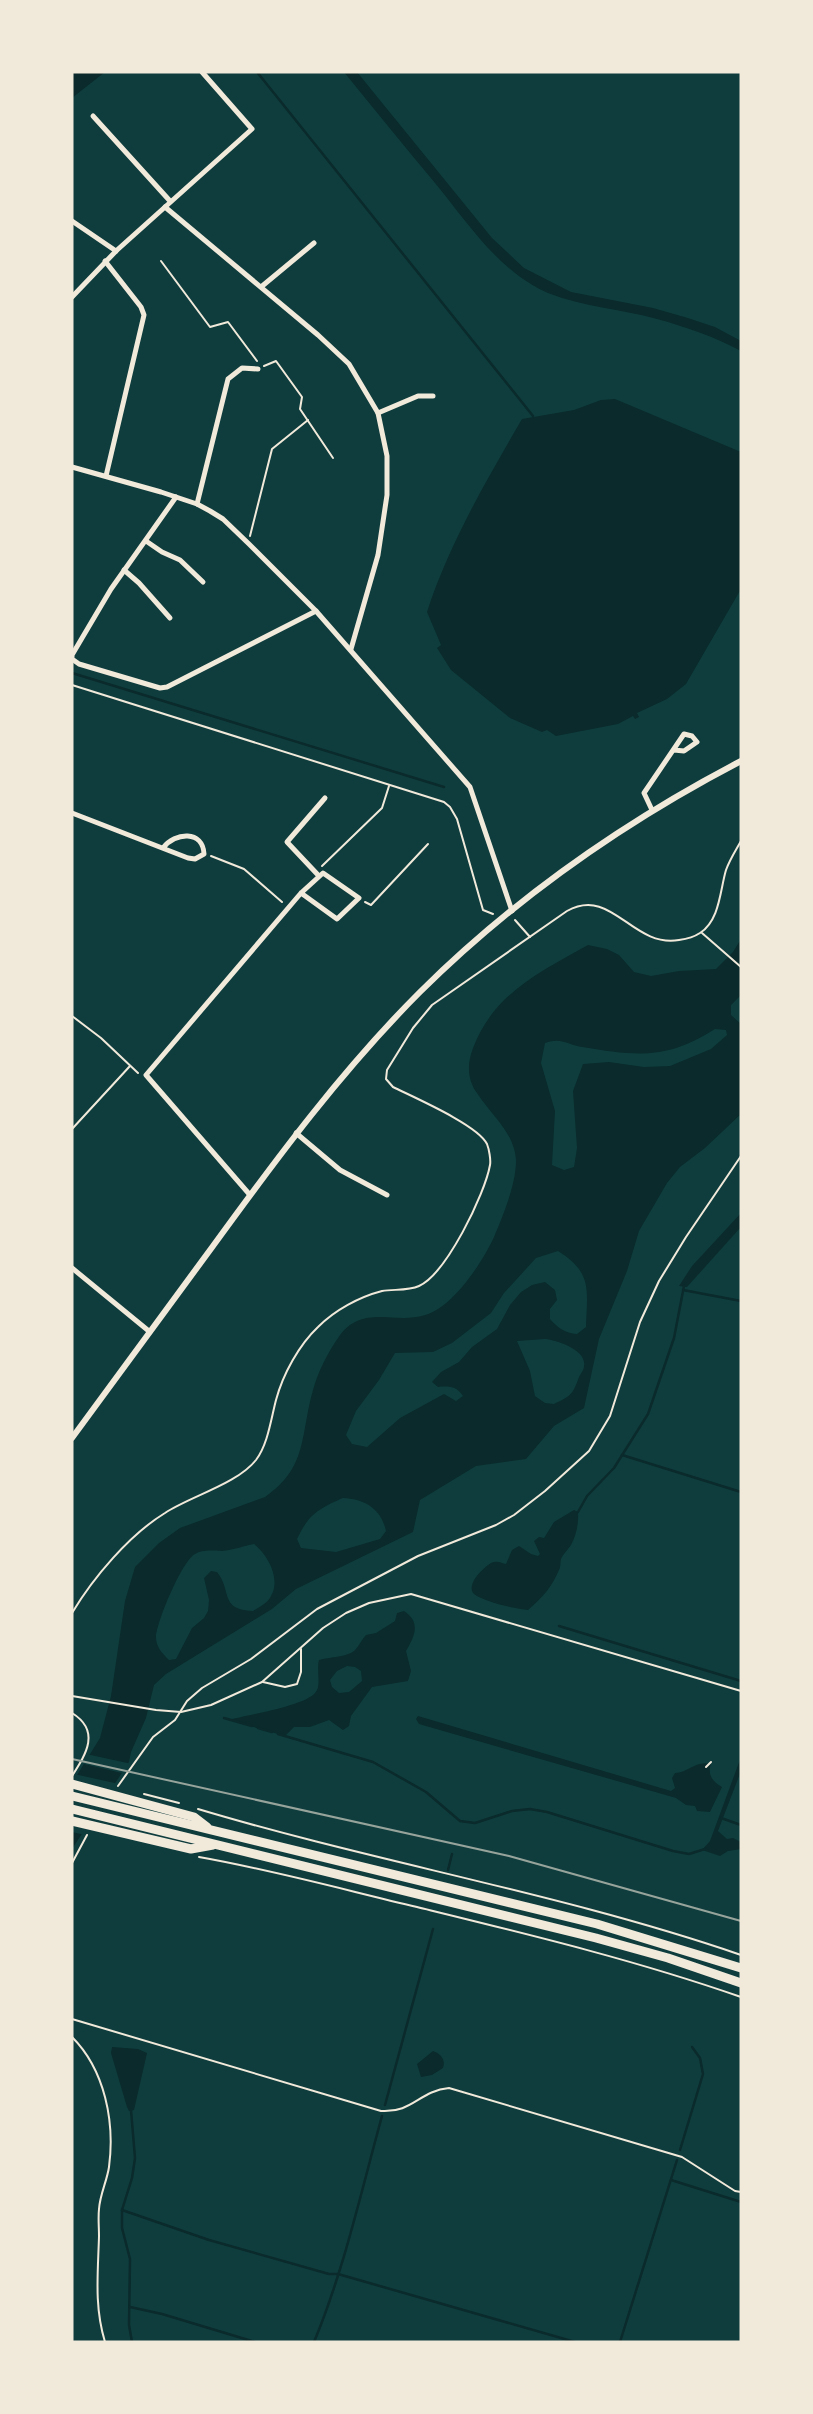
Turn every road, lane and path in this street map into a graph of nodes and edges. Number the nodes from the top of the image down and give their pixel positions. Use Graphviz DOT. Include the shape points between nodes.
graph roads {
  1 [pos="202,72"];
  2 [pos="93,116"];
  3 [pos="170,201"];
  4 [pos="165,207"];
  5 [pos="72,221"];
  6 [pos="314,243"];
  7 [pos="116,251"];
  8 [pos="106,261"];
  9 [pos="161,261"];
  10 [pos="261,287"];
  11 [pos="72,297"];
  12 [pos="258,369"];
  13 [pos="433,396"];
  14 [pos="377,414"];
  15 [pos="308,420"];
  16 [pos="333,458"];
  17 [pos="72,467"];
  18 [pos="106,476"];
  19 [pos="176,498"];
  20 [pos="197,504"];
  21 [pos="146,541"];
  22 [pos="249,544"];
  23 [pos="124,570"];
  24 [pos="203,582"];
  25 [pos="316,611"];
  26 [pos="170,618"];
  27 [pos="351,649"];
  28 [pos="72,659"];
  29 [pos="72,685"];
  30 [pos="674,750"];
  31 [pos="741,761"];
  32 [pos="389,785"];
  33 [pos="325,798"];
  34 [pos="652,810"];
  35 [pos="72,813"];
  36 [pos="741,841"];
  37 [pos="428,844"];
  38 [pos="163,848"];
  39 [pos="204,854"];
  40 [pos="321,875"];
  41 [pos="301,893"];
  42 [pos="359,898"];
  43 [pos="289,908"];
  44 [pos="512,911"];
  45 [pos="504,917"];
  46 [pos="701,933"];
  47 [pos="530,938"];
  48 [pos="741,967"];
  49 [pos="72,1016"];
  50 [pos="130,1066"];
  51 [pos="146,1075"];
  52 [pos="72,1129"];
  53 [pos="296,1133"];
  54 [pos="741,1156"];
  55 [pos="250,1195"];
  56 [pos="387,1195"];
  57 [pos="72,1268"];
  58 [pos="150,1332"];
  59 [pos="72,1438"];
  60 [pos="72,1613"];
  61 [pos="301,1647"];
  62 [pos="262,1682"];
  63 [pos="741,1691"];
  64 [pos="72,1696"];
  65 [pos="181,1712"];
  66 [pos="72,1713"];
  67 [pos="135,1760"];
  68 [pos="711,1762"];
  69 [pos="706,1767"];
  70 [pos="72,1777"];
  71 [pos="72,1784"];
  72 [pos="134,1791"];
  73 [pos="72,1796"];
  74 [pos="183,1804"];
  75 [pos="194,1808"];
  76 [pos="72,1809"];
  77 [pos="72,1821"];
  78 [pos="212,1830"];
  79 [pos="85,1838"];
  80 [pos="216,1844"];
  81 [pos="196,1857"];
  82 [pos="72,1863"];
  83 [pos="741,1955"];
  84 [pos="741,1968"];
  85 [pos="741,1983"];
  86 [pos="741,1997"];
  87 [pos="72,2019"];
  88 [pos="72,2037"];
  89 [pos="741,2192"];
  90 [pos="105,2342"];
  1 -- 3 [label="street" via="251,129"];
  2 -- 3 [label="street"];
  3 -- 4 [label="street"];
  4 -- 7 [label="street"];
  4 -- 10 [label="street"];
  5 -- 7 [label="street"];
  6 -- 10 [label="street"];
  7 -- 8 [label="street"];
  8 -- 11 [label="street"];
  8 -- 18 [label="street" via="144,315"];
  9 -- 15 [label="path" via="210,327 228,321 262,367 276,361 302,397 300,409"];
  10 -- 14 [label="street" via="349,364"];
  12 -- 20 [label="street" via="242,368 228,379"];
  13 -- 14 [label="street" via="418,396"];
  14 -- 27 [label="street" via="387,456 387,495 378,555"];
  15 -- 16 [label="path"];
  15 -- 22 [label="path" via="272,449"];
  17 -- 18 [label="street"];
  18 -- 19 [label="street"];
  19 -- 20 [label="street"];
  19 -- 21 [label="street"];
  20 -- 22 [label="street" via="223,519"];
  21 -- 23 [label="street"];
  21 -- 24 [label="street" via="180,560"];
  22 -- 25 [label="street"];
  23 -- 26 [label="street"];
  23 -- 28 [label="street"];
  25 -- 27 [label="street"];
  25 -- 28 [label="street" via="167,687"];
  27 -- 44 [label="street" via="470,787"];
  29 -- 32 [label="path"];
  30 -- 34 [label="street" via="644,793"];
  31 -- 34 [label="street"];
  32 -- 40 [label="path" via="382,808 320,868"];
  32 -- 45 [label="path" via="450,807 483,910"];
  33 -- 40 [label="street" via="287,842"];
  34 -- 44 [label="street"];
  35 -- 38 [label="street"];
  36 -- 46 [label="path" via="726,872 720,901"];
  37 -- 42 [label="path" via="371,905"];
  38 -- 39 [label="street" via="195,859"];
  38 -- 39 [label="street" via="172,839 186,836 200,842"];
  39 -- 43 [label="path" via="244,869"];
  40 -- 41 [label="street"];
  40 -- 42 [label="street"];
  41 -- 42 [label="street" via="337,919"];
  41 -- 43 [label="street"];
  43 -- 51 [label="street"];
  44 -- 45 [label="street"];
  44 -- 47 [label="path"];
  45 -- 53 [label="street" via="420,992"];
  46 -- 47 [label="path" via="659,940 603,908 583,905 566,911"];
  46 -- 48 [label="path"];
  47 -- 60 [label="path" via="432,1004 387,1070 386,1079 393,1087 458,1119 486,1142 491,1163 471,1215 449,1254 419,1286 361,1299 315,1330 282,1382 257,1459 236,1476 163,1513 134,1536"];
  49 -- 50 [label="path"];
  50 -- 51 [label="path"];
  50 -- 52 [label="path"];
  51 -- 55 [label="street"];
  53 -- 55 [label="street"];
  53 -- 56 [label="street" via="340,1170"];
  54 -- 65 [label="path" via="659,1281 640,1322 610,1416 589,1451 514,1515 418,1556 317,1609 251,1659 202,1688"];
  55 -- 58 [label="street"];
  57 -- 58 [label="street"];
  58 -- 59 [label="street"];
  61 -- 62 [label="path"];
  61 -- 62 [label="path" via="297,1684 285,1687"];
  61 -- 63 [label="path" via="346,1613 411,1594"];
  62 -- 65 [label="path" via="229,1698"];
  64 -- 65 [label="path"];
  65 -- 67 [label="path" via="152,1737"];
  66 -- 70 [label="path" via="90,1740"];
  68 -- 69 [label="path"];
  71 -- 78 [label="highway" via="194,1817"];
  72 -- 74 [label="path"];
  73 -- 78 [label="highway"];
  75 -- 83 [label="path" via="596,1911"];
  76 -- 80 [label="highway"];
  77 -- 80 [label="highway" via="191,1849"];
  78 -- 84 [label="highway" via="597,1924"];
  79 -- 82 [label="path"];
  80 -- 85 [label="highway" via="608,1941"];
  81 -- 86 [label="path" via="579,1947"];
  87 -- 89 [label="path" via="381,2110 406,2109 435,2089 449,2088 682,2157"];
  88 -- 90 [label="path" via="87,2056 109,2114 111,2149 99,2205 96,2287"];
}
